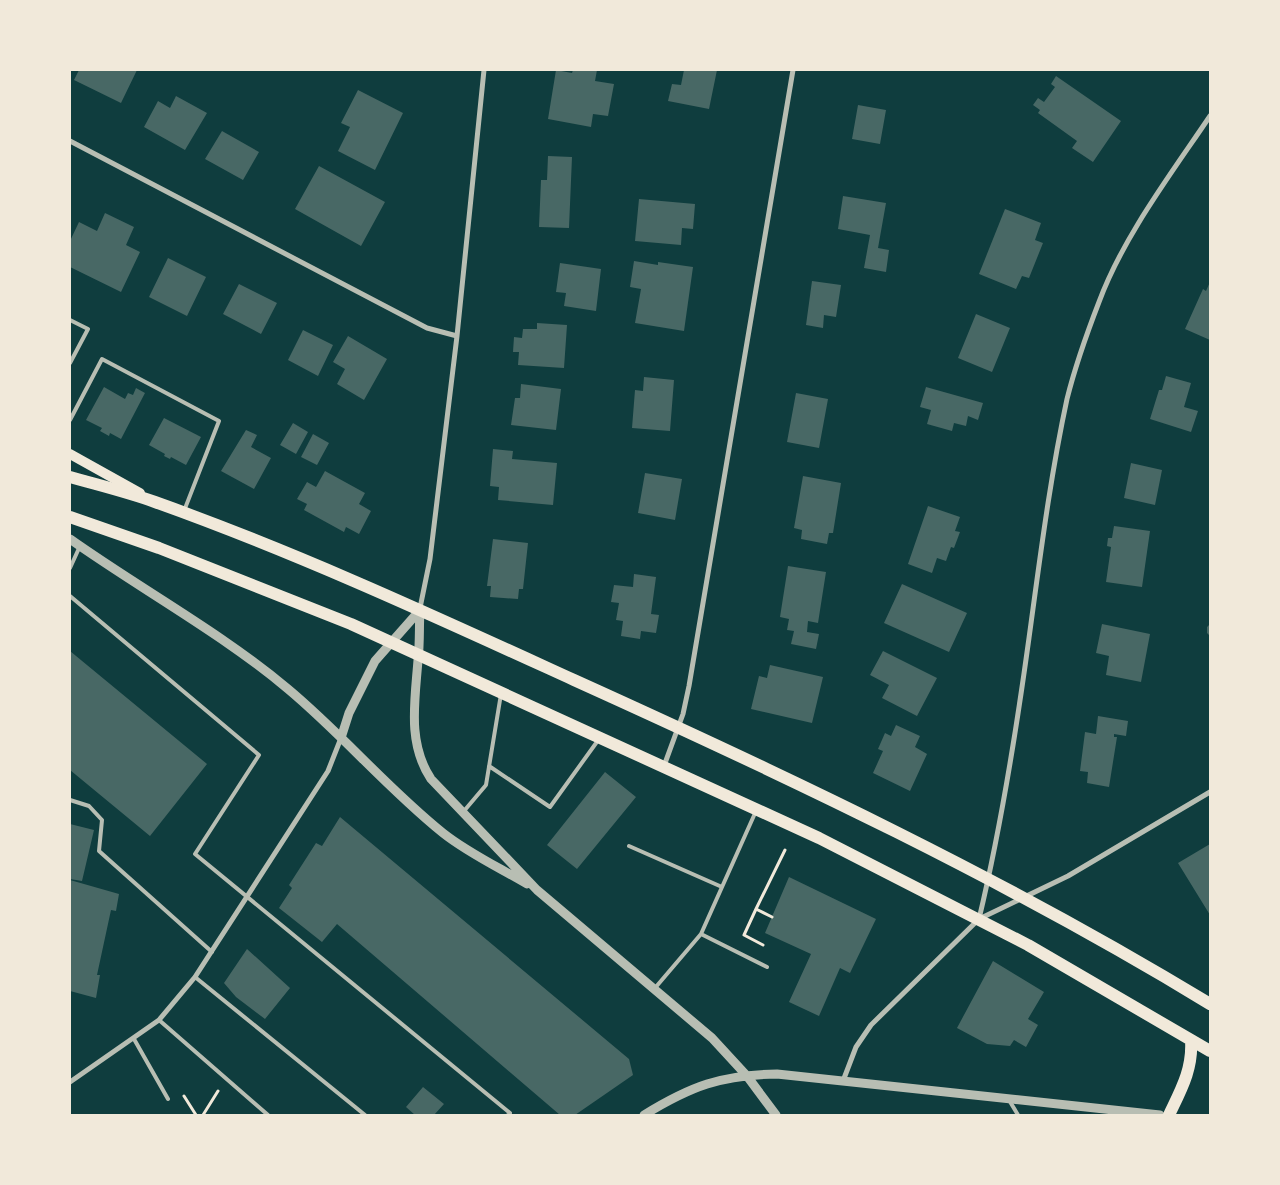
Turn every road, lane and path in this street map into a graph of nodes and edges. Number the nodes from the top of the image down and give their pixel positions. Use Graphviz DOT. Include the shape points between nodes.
graph roads {
  1 [pos="484,70"];
  2 [pos="793,70"];
  3 [pos="1210,116"];
  4 [pos="70,140"];
  5 [pos="70,320"];
  6 [pos="457,336"];
  7 [pos="70,362"];
  8 [pos="70,420"];
  9 [pos="70,454"];
  10 [pos="70,477"];
  11 [pos="154,501"];
  12 [pos="183,513"];
  13 [pos="70,517"];
  14 [pos="70,539"];
  15 [pos="80,546"];
  16 [pos="70,568"];
  17 [pos="70,596"];
  18 [pos="420,610"];
  19 [pos="391,642"];
  20 [pos="419,654"];
  21 [pos="501,692"];
  22 [pos="679,727"];
  23 [pos="600,737"];
  24 [pos="341,738"];
  25 [pos="489,766"];
  26 [pos="664,766"];
  27 [pos="1210,792"];
  28 [pos="70,800"];
  29 [pos="757,809"];
  30 [pos="464,812"];
  31 [pos="629,846"];
  32 [pos="785,850"];
  33 [pos="989,877"];
  34 [pos="722,887"];
  35 [pos="538,890"];
  36 [pos="1025,896"];
  37 [pos="247,898"];
  38 [pos="756,909"];
  39 [pos="772,917"];
  40 [pos="978,919"];
  41 [pos="701,934"];
  42 [pos="763,945"];
  43 [pos="212,952"];
  44 [pos="767,967"];
  45 [pos="195,977"];
  46 [pos="655,988"];
  47 [pos="1210,1004"];
  48 [pos="160,1020"];
  49 [pos="134,1039"];
  50 [pos="1192,1040"];
  51 [pos="1210,1051"];
  52 [pos="747,1076"];
  53 [pos="70,1082"];
  54 [pos="842,1082"];
  55 [pos="218,1090"];
  56 [pos="168,1099"];
  57 [pos="1009,1100"];
  58 [pos="510,1114"];
  59 [pos="203,1115"];
  60 [pos="268,1115"];
  61 [pos="365,1115"];
  62 [pos="644,1115"];
  63 [pos="776,1115"];
  64 [pos="1018,1115"];
  65 [pos="1160,1115"];
  66 [pos="1169,1115"];
  1 -- 6 [label="street"];
  2 -- 22 [label="street" via="690,686"];
  3 -- 33 [label="street" via="1128,244 1100,300 1068,397 1049,491 1028,649"];
  4 -- 6 [label="street" via="428,328"];
  5 -- 7 [label="lane" via="88,329"];
  6 -- 18 [label="street" via="430,559"];
  8 -- 12 [label="lane" via="102,359 219,421"];
  9 -- 11 [label="main road"];
  10 -- 11 [label="main road"];
  11 -- 12 [label="main road"];
  12 -- 18 [label="main road"];
  13 -- 19 [label="main road" via="211,568"];
  14 -- 15 [label="street"];
  15 -- 16 [label="lane"];
  15 -- 24 [label="street" via="251,659"];
  17 -- 37 [label="lane" via="259,755 194,854"];
  18 -- 19 [label="street"];
  18 -- 20 [label="street"];
  18 -- 22 [label="main road"];
  19 -- 20 [label="main road"];
  19 -- 24 [label="street" via="375,661 349,713"];
  20 -- 21 [label="main road"];
  20 -- 30 [label="street" via="414,712 419,754 431,779"];
  21 -- 23 [label="main road"];
  21 -- 25 [label="lane"];
  22 -- 26 [label="street"];
  22 -- 33 [label="main road"];
  23 -- 25 [label="lane" via="550,808"];
  23 -- 26 [label="main road"];
  24 -- 35 [label="street" via="445,835"];
  24 -- 37 [label="street" via="328,771"];
  25 -- 30 [label="lane" via="486,785"];
  26 -- 29 [label="main road"];
  27 -- 36 [label="street" via="1068,876"];
  28 -- 43 [label="lane" via="89,806 102,820 99,851"];
  29 -- 34 [label="lane"];
  29 -- 40 [label="main road"];
  30 -- 35 [label="street"];
  31 -- 34 [label="lane"];
  32 -- 38 [label="path"];
  33 -- 36 [label="main road"];
  33 -- 40 [label="street"];
  34 -- 41 [label="lane"];
  35 -- 46 [label="street"];
  36 -- 40 [label="street"];
  36 -- 47 [label="main road"];
  37 -- 43 [label="street"];
  37 -- 58 [label="lane"];
  38 -- 39 [label="path"];
  38 -- 42 [label="path" via="744,935"];
  40 -- 50 [label="main road"];
  40 -- 54 [label="street" via="871,1025 856,1047"];
  41 -- 44 [label="lane"];
  41 -- 46 [label="lane"];
  43 -- 45 [label="street"];
  45 -- 48 [label="street"];
  45 -- 61 [label="lane"];
  46 -- 52 [label="street" via="707,1033"];
  48 -- 49 [label="street"];
  48 -- 60 [label="lane"];
  49 -- 53 [label="street"];
  49 -- 56 [label="lane"];
  50 -- 51 [label="main road"];
  50 -- 66 [label="main road" via="1188,1076"];
  52 -- 54 [label="street" via="777,1074"];
  52 -- 62 [label="street" via="692,1088"];
  52 -- 63 [label="street"];
  54 -- 57 [label="street"];
  55 -- 59 [label="path"];
  57 -- 64 [label="lane"];
  57 -- 65 [label="street"];
}
